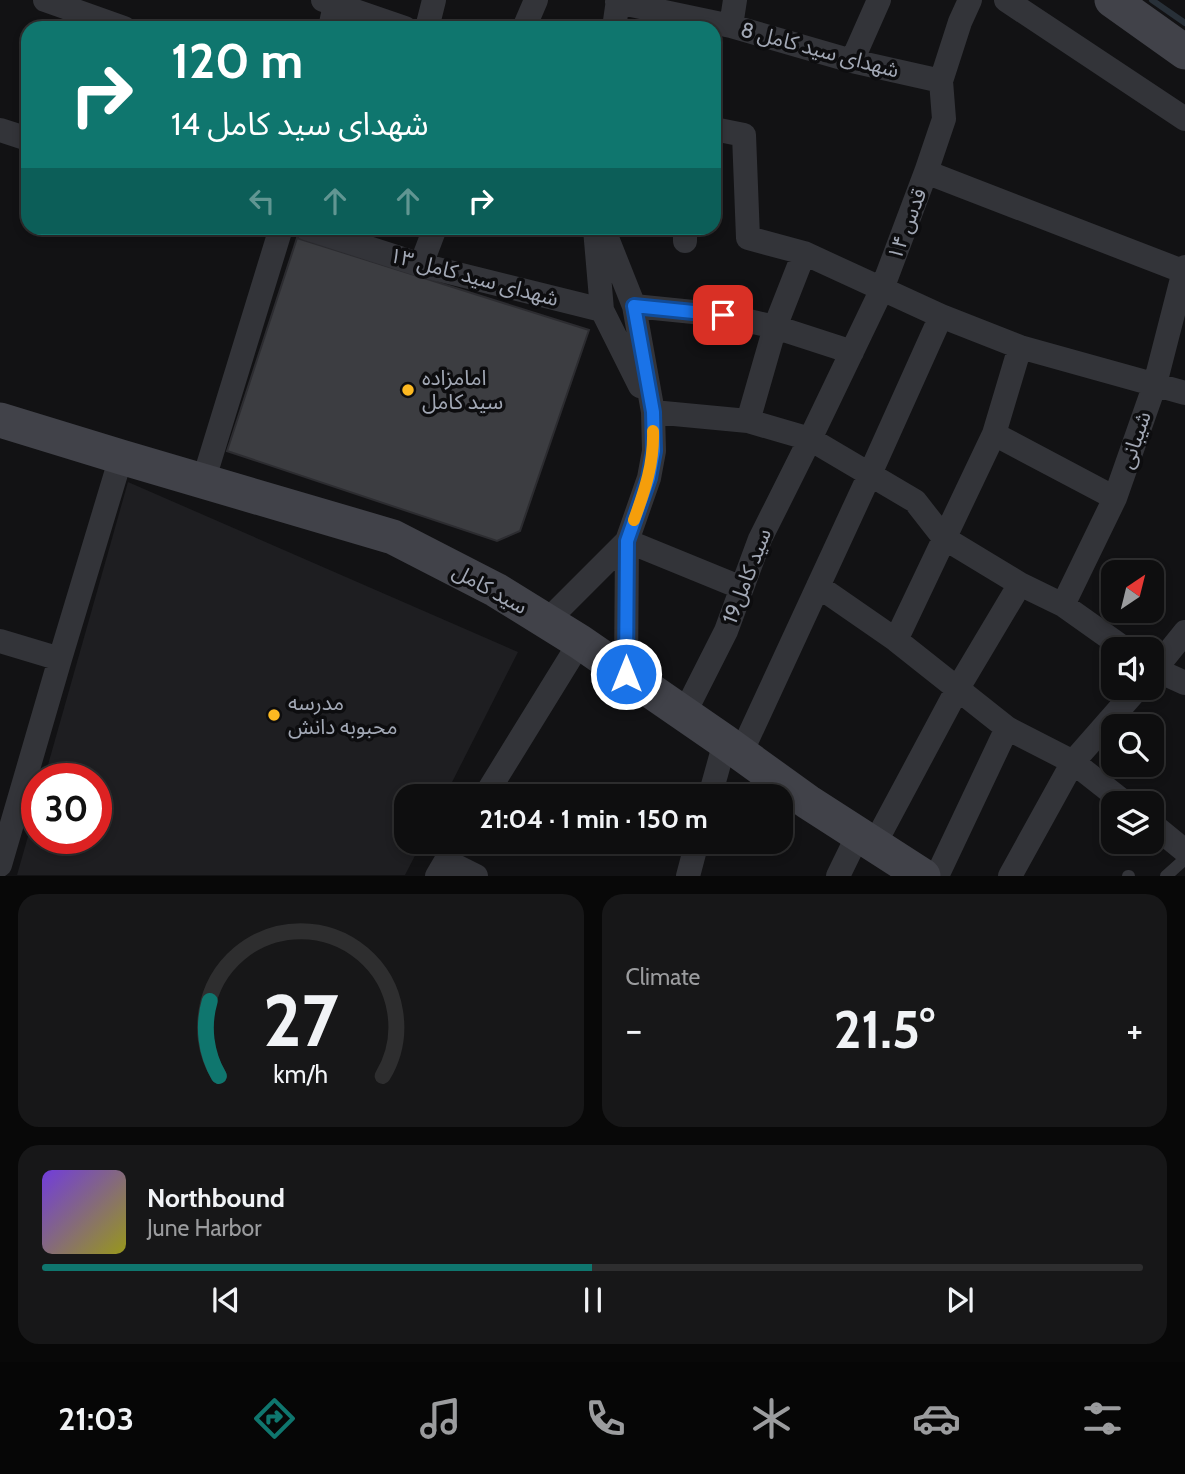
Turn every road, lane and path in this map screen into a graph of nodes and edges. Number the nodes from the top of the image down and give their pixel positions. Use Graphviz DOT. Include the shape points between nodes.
graph roads {
  1 [pos="45,0"];
  2 [pos="435,0"];
  3 [pos="536,0"];
  4 [pos="735,0"];
  5 [pos="879,0"];
  6 [pos="970,0"];
  7 [pos="1006,0"];
  8 [pos="1112,0"];
  9 [pos="617,1"];
  10 [pos="90,8"];
  11 [pos="331,8"];
  12 [pos="112,21"];
  13 [pos="379,21"];
  14 [pos="429,21"];
  15 [pos="527,21"];
  16 [pos="615,21"];
  17 [pos="708,21"];
  18 [pos="721,24"];
  19 [pos="731,26"];
  20 [pos="1185,52"];
  21 [pos="852,61"];
  22 [pos="941,81"];
  23 [pos="1185,119"];
  24 [pos="0,130"];
  25 [pos="721,130"];
  26 [pos="21,137"];
  27 [pos="926,172"];
  28 [pos="279,235"];
  29 [pos="328,235"];
  30 [pos="433,235"];
  31 [pos="596,235"];
  32 [pos="606,235"];
  33 [pos="804,253"];
  34 [pos="422,265"];
  35 [pos="1184,270"];
  36 [pos="882,289"];
  37 [pos="634,306"];
  38 [pos="602,310"];
  39 [pos="941,316"];
  40 [pos="775,327"];
  41 [pos="1020,346"];
  42 [pos="852,352"];
  43 [pos="1155,384"];
  44 [pos="1185,393"];
  45 [pos="653,412"];
  46 [pos="0,420"];
  47 [pos="748,421"];
  48 [pos="994,434"];
  49 [pos="810,439"];
  50 [pos="121,457"];
  51 [pos="870,474"];
  52 [pos="203,482"];
  53 [pos="1115,498"];
  54 [pos="944,538"];
  55 [pos="627,541"];
  56 [pos="1020,584"];
  57 [pos="818,586"];
  58 [pos="742,588"];
  59 [pos="1062,605"];
  60 [pos="547,621"];
  61 [pos="1185,632"];
  62 [pos="1108,637"];
  63 [pos="896,640"];
  64 [pos="0,641"];
  65 [pos="580,642"];
  66 [pos="1164,657"];
  67 [pos="60,659"];
  68 [pos="626,674"];
  69 [pos="1164,678"];
  70 [pos="1185,683"];
  71 [pos="958,688"];
  72 [pos="1127,700"];
  73 [pos="684,714"];
  74 [pos="1007,728"];
  75 [pos="733,748"];
  76 [pos="1073,762"];
  77 [pos="492,784"];
  78 [pos="716,784"];
  79 [pos="1110,791"];
  80 [pos="1164,834"];
  81 [pos="866,840"];
  82 [pos="2,849"];
  83 [pos="1185,851"];
  84 [pos="694,854"];
  85 [pos="447,859"];
  86 [pos="1185,859"];
  87 [pos="476,876"];
  88 [pos="688,876"];
  89 [pos="838,876"];
  90 [pos="923,876"];
  91 [pos="937,876"];
  92 [pos="1010,876"];
  93 [pos="1166,876"];
  1 -- 10 [label="street"];
  2 -- 14 [label="street"];
  3 -- 15 [label="street"];
  4 -- 19 [label="street"];
  5 -- 21 [label="street"];
  6 -- 22 [label="street, قدس ۱۴"];
  7 -- 23 [label="street"];
  8 -- 20 [label="street"];
  9 -- 16 [label="street"];
  9 -- 17 [label="street, شهدای سید کامل 8"];
  10 -- 12 [label="street"];
  11 -- 13 [label="street"];
  18 -- 19 [label="street, شهدای سید کامل 8"];
  19 -- 21 [label="street, شهدای سید کامل 8"];
  21 -- 22 [label="street, شهدای سید کامل 8"];
  22 -- 27 [label="street, قدس ۱۴" via="944,119"];
  24 -- 26 [label="street"];
  25 -- 33 [label="street" via="744,135 748,238"];
  27 -- 35 [label="street"];
  27 -- 36 [label="street, قدس ۱۴"];
  28 -- 52 [label="street"];
  29 -- 34 [label="street, شهدای سید کامل ۱۳"];
  30 -- 34 [label="street"];
  31 -- 38 [label="street"];
  32 -- 37 [label="street"];
  33 -- 36 [label="street"];
  33 -- 40 [label="street"];
  34 -- 38 [label="street, شهدای سید کامل ۱۳"];
  35 -- 43 [label="street, شیبانی"];
  36 -- 39 [label="street"];
  36 -- 42 [label="street, قدس ۱۴"];
  37 -- 40 [label="street" via="723,315"];
  37 -- 45 [label="street"];
  38 -- 45 [label="street"];
  39 -- 41 [label="street"];
  39 -- 51 [label="street"];
  40 -- 42 [label="street"];
  40 -- 47 [label="street"];
  41 -- 43 [label="street"];
  41 -- 48 [label="street"];
  42 -- 49 [label="street, قدس ۱۴"];
  43 -- 44 [label="street"];
  43 -- 53 [label="street, شیبانی"];
  45 -- 47 [label="street"];
  45 -- 55 [label="street" via="649,478"];
  46 -- 50 [label="street, سید کامل"];
  47 -- 49 [label="street"];
  48 -- 53 [label="street"];
  48 -- 54 [label="street"];
  49 -- 51 [label="street"];
  49 -- 58 [label="street, سید کامل19" via="760,539"];
  50 -- 52 [label="street, سید کامل"];
  50 -- 67 [label="street"];
  51 -- 54 [label="street" via="915,501"];
  51 -- 57 [label="street"];
  52 -- 60 [label="street, سید کامل" via="393,537"];
  53 -- 59 [label="street, شیبانی"];
  54 -- 56 [label="street"];
  54 -- 63 [label="street"];
  55 -- 58 [label="street"];
  55 -- 60 [label="street"];
  55 -- 68 [label="street"];
  56 -- 59 [label="street"];
  56 -- 71 [label="street"];
  57 -- 63 [label="street"];
  57 -- 75 [label="street"];
  58 -- 73 [label="street, سید کامل19"];
  59 -- 62 [label="street"];
  60 -- 65 [label="street, سید کامل"];
  61 -- 66 [label="street"];
  63 -- 71 [label="street"];
  64 -- 67 [label="street"];
  65 -- 68 [label="street, سید کامل"];
  65 -- 77 [label="street"];
  67 -- 82 [label="street"];
  68 -- 73 [label="street, سید کامل"];
  69 -- 70 [label="street"];
  71 -- 74 [label="street"];
  71 -- 81 [label="street"];
  72 -- 76 [label="street"];
  73 -- 75 [label="street, سید کامل"];
  74 -- 76 [label="street"];
  74 -- 91 [label="street"];
  75 -- 78 [label="street"];
  75 -- 81 [label="street, سید کامل"];
  76 -- 79 [label="street"];
  76 -- 92 [label="street"];
  80 -- 83 [label="street"];
  81 -- 89 [label="street"];
  81 -- 90 [label="street, سید کامل"];
  84 -- 88 [label="street"];
  85 -- 87 [label="street"];
  86 -- 93 [label="lane"];
}
